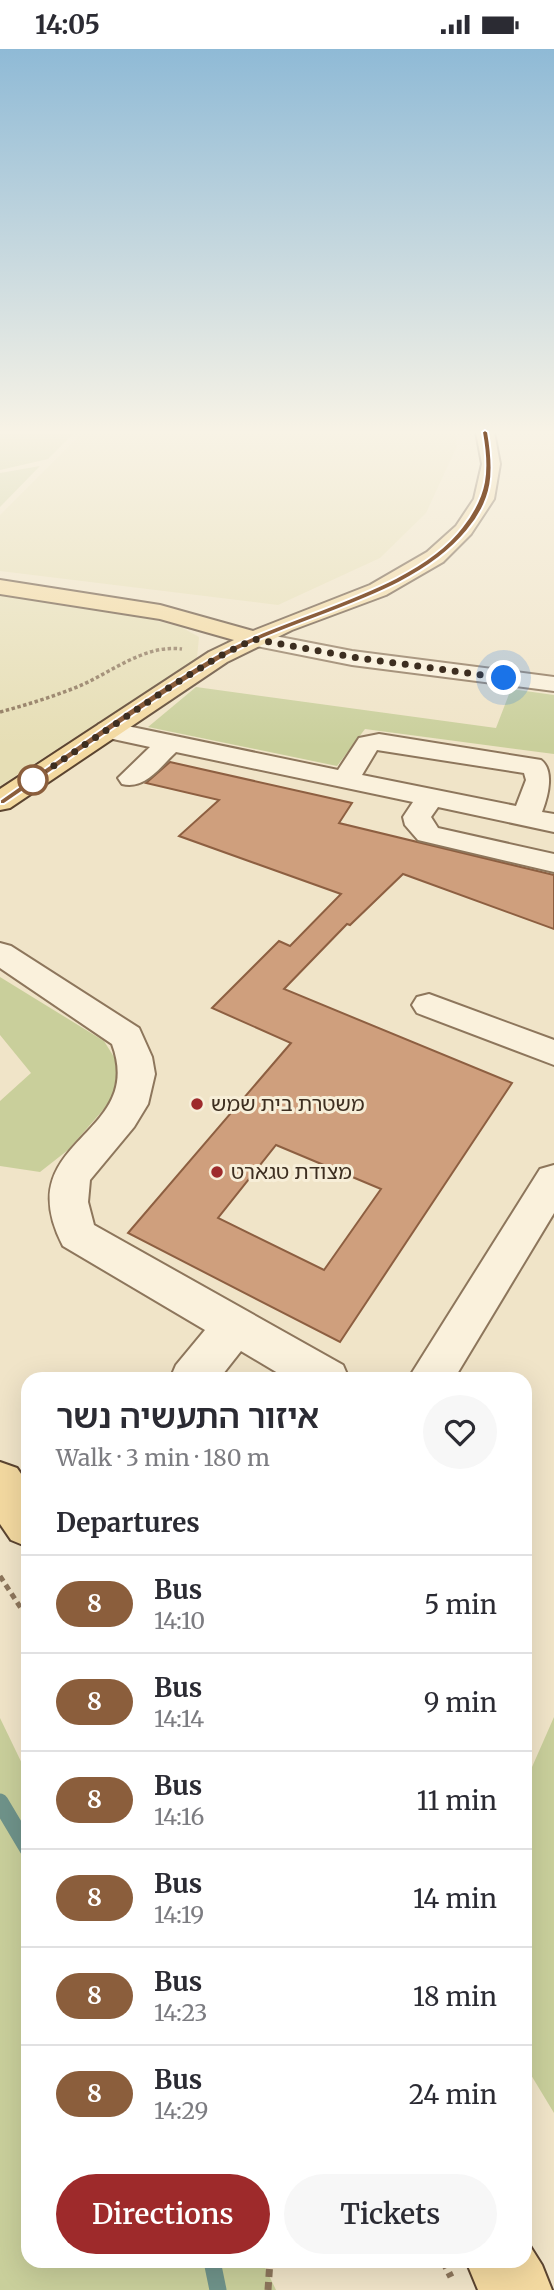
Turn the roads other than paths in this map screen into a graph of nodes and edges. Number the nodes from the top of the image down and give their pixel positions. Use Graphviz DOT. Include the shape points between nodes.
graph roads {
  1 [pos="457,537"];
  2 [pos="0,587"];
  3 [pos="254,639"];
  4 [pos="554,673"];
  5 [pos="554,684"];
  6 [pos="108,730"];
  7 [pos="170,743"];
  8 [pos="132,778"];
  9 [pos="345,780"];
  10 [pos="430,797"];
  11 [pos="0,802"];
  12 [pos="526,817"];
  13 [pos="554,823"];
  14 [pos="554,863"];
  15 [pos="0,953"];
  16 [pos="429,1005"];
  17 [pos="554,1053"];
  18 [pos="554,1180"];
  19 [pos="235,1326"];
  20 [pos="198,1372"];
  21 [pos="315,1372"];
  22 [pos="434,1372"];
  23 [pos="0,1484"];
  24 [pos="21,1514"];
  25 [pos="504,2268"];
  26 [pos="517,2290"];
  1 -- 3 [label="main road" via="435,557 378,590"];
  2 -- 3 [label="main road" via="160,610"];
  3 -- 4 [label="street"];
  3 -- 5 [label="street"];
  3 -- 6 [label="main road" via="218,657"];
  6 -- 7 [label="street"];
  6 -- 11 [label="main road"];
  7 -- 8 [label="street"];
  7 -- 9 [label="street"];
  9 -- 10 [label="street"];
  9 -- 12 [label="street" via="368,744 379,742 531,766 540,771 540,780"];
  10 -- 12 [label="street"];
  10 -- 14 [label="street" via="417,817 428,834"];
  12 -- 13 [label="street"];
  15 -- 19 [label="street" via="127,1037 137,1058 139,1083 130,1102 70,1178 68,1210 76,1235"];
  16 -- 17 [label="street"];
  18 -- 22 [label="street"];
  19 -- 20 [label="street"];
  19 -- 21 [label="street"];
  23 -- 24 [label="main road"];
  25 -- 26 [label="main road"];
}
